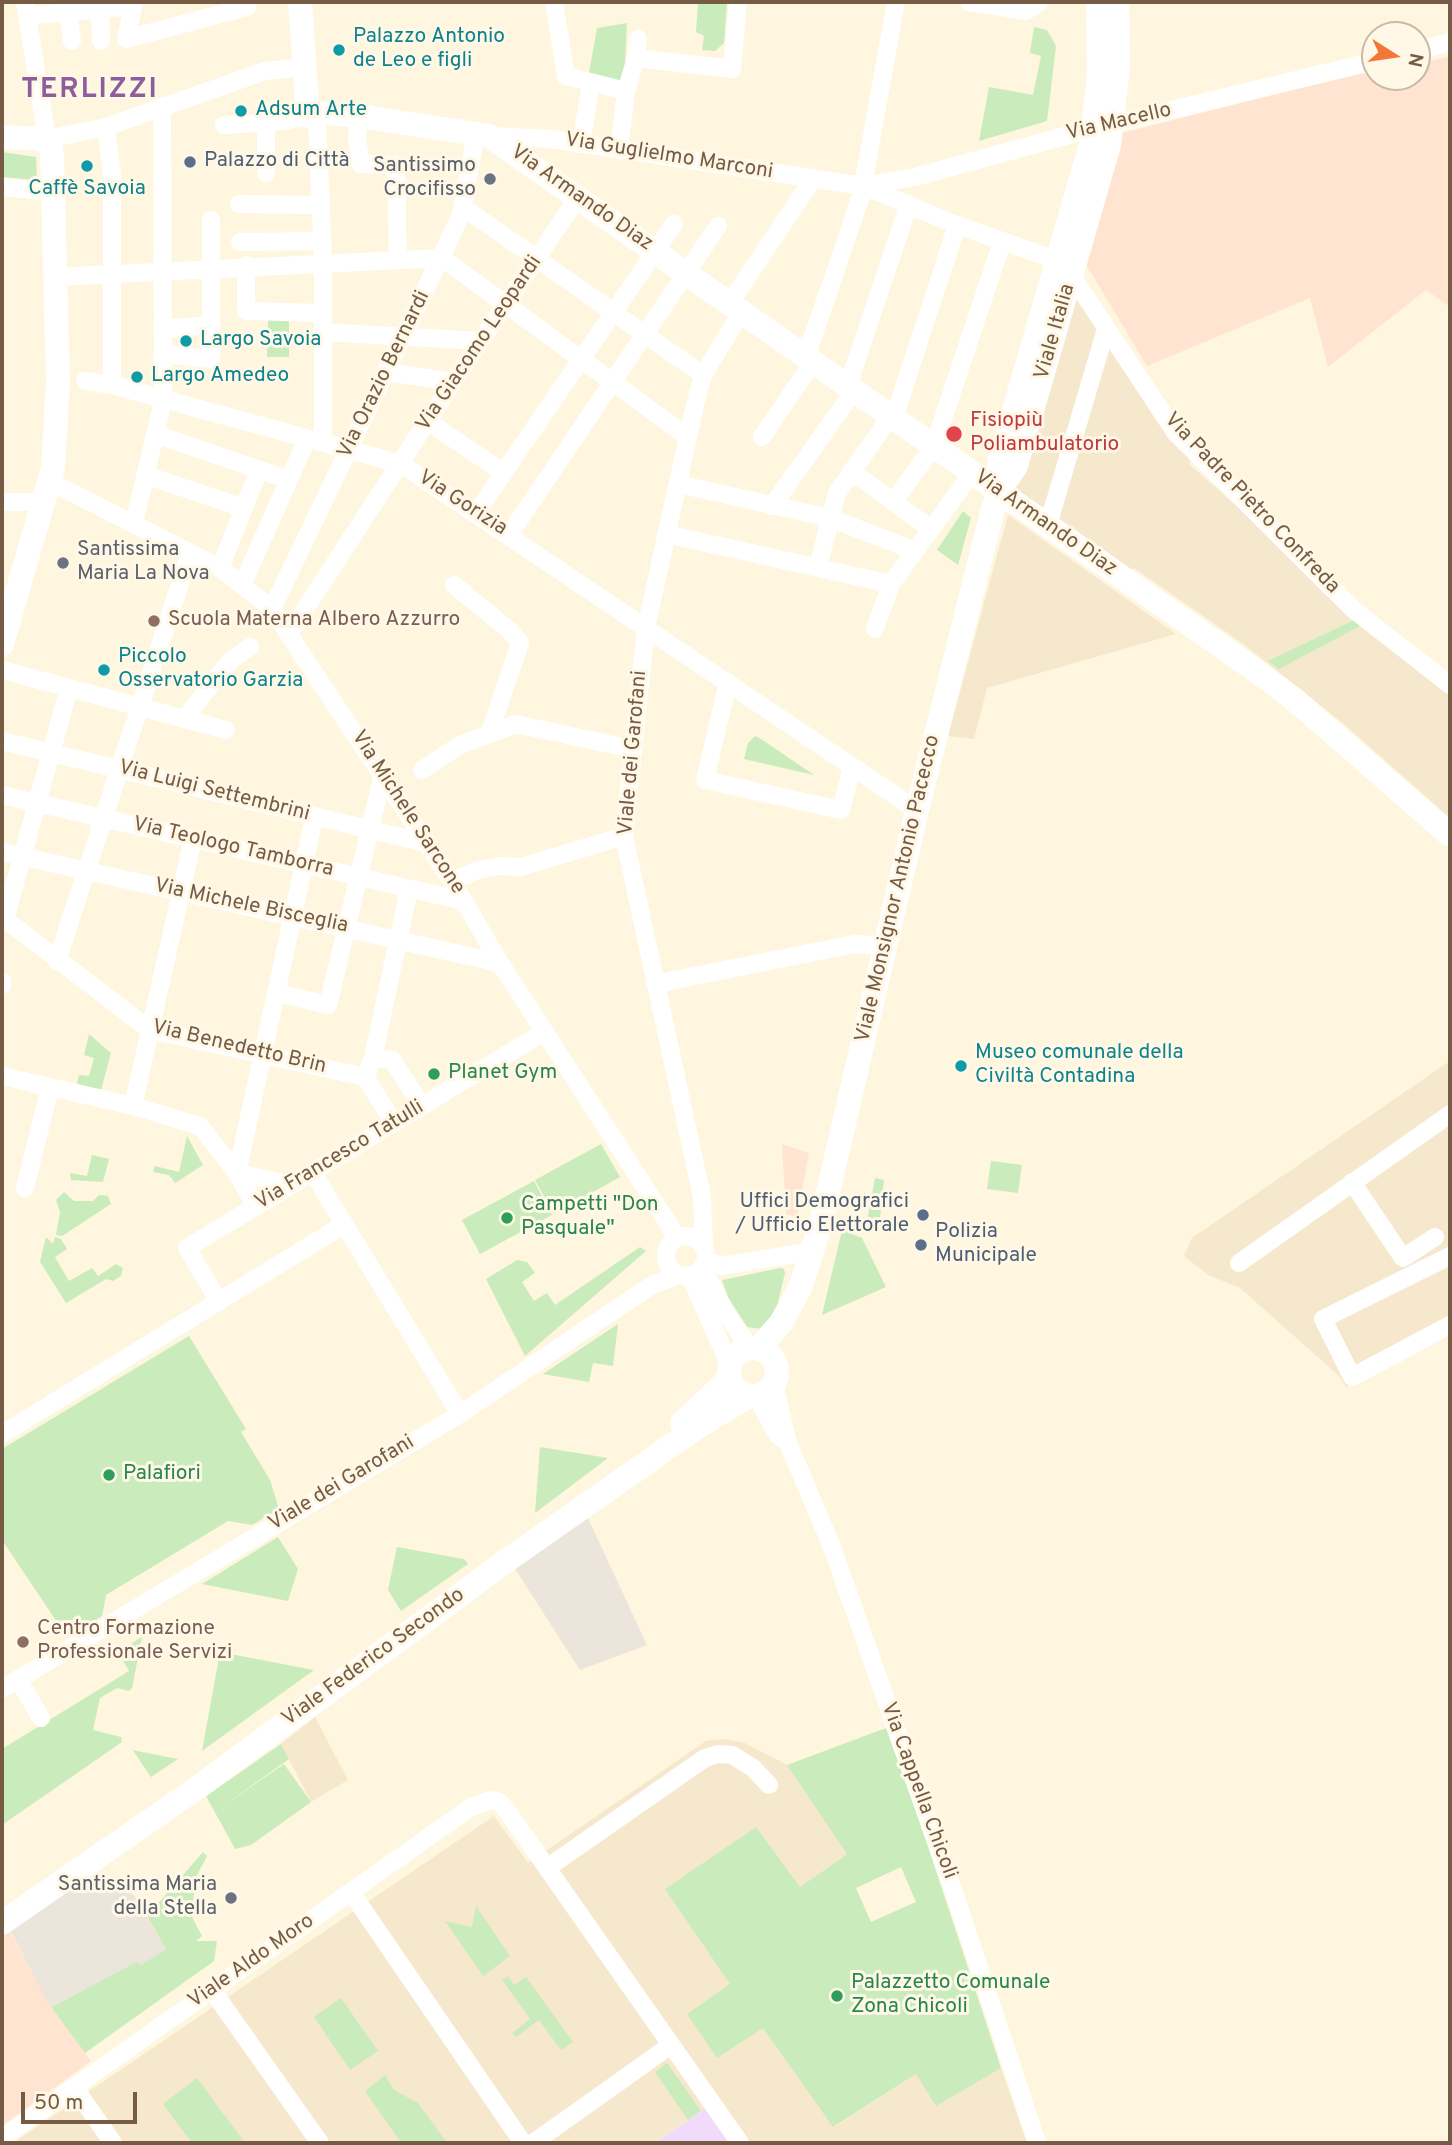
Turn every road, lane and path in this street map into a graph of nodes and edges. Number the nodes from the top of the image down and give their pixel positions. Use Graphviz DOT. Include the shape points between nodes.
graph roads {
  1 [pos="300,2"];
  2 [pos="554,2"];
  3 [pos="738,2"];
  4 [pos="896,2"];
  5 [pos="977,2"];
  6 [pos="1040,2"];
  7 [pos="1098,2"];
  8 [pos="1116,2"];
  9 [pos="134,4"];
  10 [pos="247,7"];
  11 [pos="26,9"];
  12 [pos="100,9"];
  13 [pos="68,11"];
  14 [pos="638,39"];
  15 [pos="72,41"];
  16 [pos="101,41"];
  17 [pos="1450,42"];
  18 [pos="1431,47"];
  19 [pos="636,58"];
  20 [pos="1361,64"];
  21 [pos="305,67"];
  22 [pos="591,84"];
  23 [pos="626,91"];
  24 [pos="162,106"];
  25 [pos="312,116"];
  26 [pos="359,116"];
  27 [pos="266,122"];
  28 [pos="224,125"];
  29 [pos="106,127"];
  30 [pos="1103,127"];
  31 [pos="482,134"];
  32 [pos="2,137"];
  33 [pos="47,139"];
  34 [pos="581,144"];
  35 [pos="619,150"];
  36 [pos="266,173"];
  37 [pos="813,180"];
  38 [pos="863,186"];
  39 [pos="2,187"];
  40 [pos="53,192"];
  41 [pos="578,197"];
  42 [pos="239,204"];
  43 [pos="909,204"];
  44 [pos="321,205"];
  45 [pos="463,207"];
  46 [pos="211,220"];
  47 [pos="674,224"];
  48 [pos="957,225"];
  49 [pos="718,226"];
  50 [pos="240,242"];
  51 [pos="322,242"];
  52 [pos="1002,242"];
  53 [pos="656,251"];
  54 [pos="442,258"];
  55 [pos="537,258"];
  56 [pos="398,260"];
  57 [pos="323,262"];
  58 [pos="246,265"];
  59 [pos="213,267"];
  60 [pos="1065,269"];
  61 [pos="162,270"];
  62 [pos="687,273"];
  63 [pos="111,274"];
  64 [pos="55,277"];
  65 [pos="506,304"];
  66 [pos="736,307"];
  67 [pos="614,312"];
  68 [pos="323,313"];
  69 [pos="212,325"];
  70 [pos="162,329"];
  71 [pos="1107,329"];
  72 [pos="322,332"];
  73 [pos="645,334"];
  74 [pos="403,337"];
  75 [pos="481,341"];
  76 [pos="162,354"];
  77 [pos="581,360"];
  78 [pos="809,360"];
  79 [pos="387,372"];
  80 [pos="703,375"];
  81 [pos="72,381"];
  82 [pos="453,382"];
  83 [pos="612,383"];
  84 [pos="112,385"];
  85 [pos="851,388"];
  86 [pos="163,401"];
  87 [pos="892,417"];
  88 [pos="427,421"];
  89 [pos="155,434"];
  90 [pos="688,437"];
  91 [pos="762,437"];
  92 [pos="315,441"];
  93 [pos="934,446"];
  94 [pos="349,450"];
  95 [pos="401,464"];
  96 [pos="260,470"];
  97 [pos="851,471"];
  98 [pos="504,473"];
  99 [pos="972,473"];
  100 [pos="145,475"];
  101 [pos="289,480"];
  102 [pos="677,485"];
  103 [pos="46,491"];
  104 [pos="999,491"];
  105 [pos="2,502"];
  106 [pos="893,502"];
  107 [pos="772,506"];
  108 [pos="244,508"];
  109 [pos="476,513"];
  110 [pos="830,518"];
  111 [pos="134,523"];
  112 [pos="1048,525"];
  113 [pos="931,529"];
  114 [pos="666,534"];
  115 [pos="509,535"];
  116 [pos="915,551"];
  117 [pos="190,553"];
  118 [pos="220,568"];
  119 [pos="818,568"];
  120 [pos="11,579"];
  121 [pos="243,583"];
  122 [pos="891,584"];
  123 [pos="454,585"];
  124 [pos="272,609"];
  125 [pos="646,628"];
  126 [pos="874,629"];
  127 [pos="290,632"];
  128 [pos="3,635"];
  129 [pos="250,647"];
  130 [pos="2,670"];
  131 [pos="728,682"];
  132 [pos="1450,685"];
  133 [pos="69,688"];
  134 [pos="139,707"];
  135 [pos="184,719"];
  136 [pos="226,730"];
  137 [pos="490,732"];
  138 [pos="2,741"];
  139 [pos="632,749"];
  140 [pos="51,752"];
  141 [pos="852,767"];
  142 [pos="120,768"];
  143 [pos="422,770"];
  144 [pos="383,775"];
  145 [pos="2,795"];
  146 [pos="37,803"];
  147 [pos="917,810"];
  148 [pos="104,818"];
  149 [pos="314,818"];
  150 [pos="370,830"];
  151 [pos="1450,835"];
  152 [pos="624,836"];
  153 [pos="193,839"];
  154 [pos="426,843"];
  155 [pos="2,852"];
  156 [pos="23,857"];
  157 [pos="304,865"];
  158 [pos="86,871"];
  159 [pos="358,878"];
  160 [pos="452,881"];
  161 [pos="409,890"];
  162 [pos="181,892"];
  163 [pos="464,901"];
  164 [pos="293,916"];
  165 [pos="3,918"];
  166 [pos="346,928"];
  167 [pos="398,940"];
  168 [pos="885,946"];
  169 [pos="57,961"];
  170 [pos="500,963"];
  171 [pos="655,984"];
  172 [pos="277,993"];
  173 [pos="150,1030"];
  174 [pos="544,1032"];
  175 [pos="263,1056"];
  176 [pos="373,1058"];
  177 [pos="2,1076"];
  178 [pos="365,1077"];
  179 [pos="50,1087"];
  180 [pos="133,1106"];
  181 [pos="422,1106"];
  182 [pos="1450,1114"];
  183 [pos="394,1124"];
  184 [pos="237,1173"];
  185 [pos="313,1173"];
  186 [pos="1352,1182"];
  187 [pos="292,1185"];
  188 [pos="25,1188"];
  189 [pos="256,1207"];
  190 [pos="345,1224"];
  191 [pos="677,1237"];
  192 [pos="1435,1237"];
  193 [pos="813,1251"];
  194 [pos="1450,1256"];
  195 [pos="1239,1263"];
  196 [pos="696,1265"];
  197 [pos="801,1286"];
  198 [pos="218,1300"];
  199 [pos="1450,1325"];
  200 [pos="754,1349"];
  201 [pos="730,1372"];
  202 [pos="764,1387"];
  203 [pos="460,1414"];
  204 [pos="2,1433"];
  205 [pos="19,1679"];
  206 [pos="2,1689"];
  207 [pos="41,1718"];
  208 [pos="769,1785"];
  209 [pos="547,1868"];
  210 [pos="351,1892"];
  211 [pos="2,1905"];
  212 [pos="2,1923"];
  213 [pos="212,1990"];
  214 [pos="671,2046"];
  215 [pos="74,2087"];
  216 [pos="2,2138"];
  217 [pos="113,2143"];
  218 [pos="320,2143"];
  219 [pos="523,2143"];
  220 [pos="533,2143"];
  221 [pos="740,2143"];
  222 [pos="1037,2143"];
  1 -- 21 [label="main road"];
  2 -- 22 [label="street" via="566,76"];
  3 -- 19 [label="street" via="732,69"];
  4 -- 38 [label="street"];
  5 -- 6 [label="street" via="1026,11"];
  7 -- 30 [label="main road, Viale Italia"];
  8 -- 30 [label="main road, Viale Italia" via="1118,67"];
  9 -- 10 [label="street" via="126,39"];
  9 -- 12 [label="street"];
  11 -- 13 [label="street"];
  11 -- 33 [label="street"];
  12 -- 13 [label="street"];
  12 -- 16 [label="street"];
  13 -- 15 [label="street"];
  14 -- 19 [label="street"];
  17 -- 18 [label="street"];
  19 -- 23 [label="street"];
  20 -- 30 [label="street, Via Macello"];
  21 -- 24 [label="street" via="265,71"];
  21 -- 25 [label="main road"];
  22 -- 23 [label="street"];
  22 -- 34 [label="street"];
  23 -- 35 [label="street"];
  24 -- 29 [label="street"];
  24 -- 61 [label="street"];
  25 -- 26 [label="main road, Via Guglielmo Marconi"];
  25 -- 27 [label="street, Via Guglielmo Marconi"];
  25 -- 44 [label="street"];
  26 -- 31 [label="main road, Via Guglielmo Marconi"];
  26 -- 56 [label="street" via="360,164 396,165"];
  27 -- 28 [label="street, Via Guglielmo Marconi"];
  27 -- 36 [label="street"];
  29 -- 33 [label="street"];
  29 -- 63 [label="street" via="112,175"];
  30 -- 38 [label="street, Via Macello" via="915,177"];
  30 -- 60 [label="main road, Viale Italia"];
  31 -- 34 [label="street, Via Guglielmo Marconi"];
  31 -- 41 [label="main road, Via Armando Diaz"];
  31 -- 45 [label="street, Via Orazio Bernardi"];
  32 -- 33 [label="main road"];
  33 -- 40 [label="main road"];
  34 -- 35 [label="street, Via Guglielmo Marconi"];
  35 -- 37 [label="street, Via Guglielmo Marconi"];
  37 -- 38 [label="street, Via Guglielmo Marconi"];
  37 -- 66 [label="street, Viale dei Garofani"];
  38 -- 43 [label="street"];
  38 -- 78 [label="street"];
  39 -- 40 [label="street"];
  40 -- 64 [label="main road"];
  41 -- 53 [label="main road, Via Armando Diaz"];
  41 -- 55 [label="street, Via Giacomo Leopardi"];
  42 -- 44 [label="street"];
  43 -- 48 [label="street"];
  43 -- 85 [label="street"];
  44 -- 51 [label="street"];
  45 -- 54 [label="street, Via Orazio Bernardi"];
  45 -- 55 [label="street"];
  46 -- 59 [label="street"];
  47 -- 53 [label="street"];
  48 -- 52 [label="street"];
  48 -- 87 [label="street"];
  49 -- 62 [label="street"];
  50 -- 51 [label="street"];
  51 -- 57 [label="street"];
  52 -- 60 [label="street"];
  52 -- 93 [label="street"];
  53 -- 62 [label="main road, Via Armando Diaz"];
  53 -- 67 [label="street"];
  54 -- 56 [label="street"];
  54 -- 65 [label="street"];
  54 -- 74 [label="street, Via Orazio Bernardi"];
  55 -- 65 [label="street, Via Giacomo Leopardi"];
  55 -- 67 [label="street"];
  56 -- 57 [label="street"];
  57 -- 58 [label="street"];
  57 -- 68 [label="street"];
  58 -- 59 [label="street"];
  58 -- 68 [label="street" via="246,311"];
  59 -- 61 [label="street"];
  59 -- 69 [label="street"];
  60 -- 71 [label="street, Via Padre Pietro Confreda"];
  60 -- 104 [label="main road, Viale Italia" via="1016,466"];
  61 -- 63 [label="street"];
  61 -- 70 [label="street"];
  62 -- 66 [label="main road, Via Armando Diaz"];
  62 -- 73 [label="street"];
  63 -- 64 [label="street"];
  63 -- 84 [label="street"];
  64 -- 81 [label="main road"];
  65 -- 75 [label="street, Via Giacomo Leopardi"];
  65 -- 77 [label="street"];
  66 -- 78 [label="main road, Via Armando Diaz"];
  66 -- 80 [label="street, Viale dei Garofani"];
  67 -- 73 [label="street"];
  67 -- 77 [label="street"];
  68 -- 72 [label="street"];
  69 -- 70 [label="street"];
  69 -- 76 [label="street" via="211,359"];
  70 -- 76 [label="street"];
  71 -- 112 [label="street"];
  71 -- 132 [label="street, Via Padre Pietro Confreda" via="1175,432 1354,610"];
  72 -- 74 [label="street"];
  72 -- 92 [label="street"];
  73 -- 80 [label="street"];
  73 -- 83 [label="street"];
  74 -- 75 [label="street"];
  74 -- 79 [label="street, Via Orazio Bernardi"];
  75 -- 82 [label="street, Via Giacomo Leopardi"];
  76 -- 86 [label="street"];
  77 -- 83 [label="street"];
  77 -- 98 [label="street"];
  78 -- 85 [label="main road, Via Armando Diaz"];
  78 -- 91 [label="street"];
  79 -- 82 [label="street"];
  79 -- 94 [label="street, Via Orazio Bernardi"];
  80 -- 90 [label="street, Viale dei Garofani"];
  81 -- 84 [label="street, Via Gorizia"];
  81 -- 103 [label="main road"];
  82 -- 88 [label="street, Via Giacomo Leopardi"];
  83 -- 90 [label="street"];
  83 -- 115 [label="street"];
  84 -- 86 [label="street, Via Gorizia"];
  85 -- 87 [label="main road, Via Armando Diaz"];
  85 -- 107 [label="street"];
  86 -- 89 [label="street"];
  86 -- 92 [label="street, Via Gorizia"];
  87 -- 93 [label="main road, Via Armando Diaz"];
  87 -- 97 [label="street"];
  88 -- 95 [label="street, Via Giacomo Leopardi"];
  88 -- 98 [label="street"];
  89 -- 96 [label="street"];
  89 -- 100 [label="street"];
  90 -- 102 [label="street, Viale dei Garofani"];
  92 -- 94 [label="street, Via Gorizia"];
  92 -- 101 [label="street"];
  93 -- 99 [label="main road, Via Armando Diaz"];
  93 -- 106 [label="street"];
  94 -- 95 [label="street, Via Gorizia"];
  94 -- 124 [label="street, Via Orazio Bernardi"];
  95 -- 109 [label="street, Via Gorizia"];
  95 -- 127 [label="street, Via Giacomo Leopardi"];
  96 -- 101 [label="street"];
  96 -- 108 [label="street"];
  97 -- 106 [label="street"];
  97 -- 110 [label="street" via="836,493"];
  98 -- 109 [label="street"];
  99 -- 104 [label="main road, Via Armando Diaz"];
  99 -- 113 [label="street"];
  100 -- 108 [label="street"];
  100 -- 111 [label="street"];
  101 -- 121 [label="street"];
  102 -- 107 [label="street"];
  102 -- 114 [label="street, Viale dei Garofani"];
  103 -- 105 [label="street"];
  103 -- 111 [label="street, Via Michele Sarcone"];
  103 -- 120 [label="main road"];
  104 -- 112 [label="main road, Via Armando Diaz"];
  104 -- 147 [label="main road, Viale Monsignor Antonio Pacecco"];
  106 -- 113 [label="street"];
  107 -- 110 [label="street"];
  108 -- 118 [label="street"];
  109 -- 115 [label="street, Via Gorizia"];
  110 -- 116 [label="street"];
  110 -- 119 [label="street"];
  111 -- 117 [label="street, Via Michele Sarcone"];
  112 -- 151 [label="main road, Via Armando Diaz" via="1294,700"];
  113 -- 116 [label="street"];
  114 -- 119 [label="street"];
  114 -- 125 [label="street, Viale dei Garofani"];
  115 -- 125 [label="street, Via Gorizia"];
  116 -- 122 [label="street"];
  117 -- 118 [label="street, Via Michele Sarcone"];
  117 -- 134 [label="street"];
  118 -- 121 [label="street, Via Michele Sarcone"];
  119 -- 122 [label="street"];
  120 -- 128 [label="main road"];
  121 -- 124 [label="street, Via Michele Sarcone"];
  122 -- 126 [label="street"];
  123 -- 137 [label="street" via="520,643"];
  124 -- 127 [label="street, Via Michele Sarcone"];
  125 -- 131 [label="street, Via Gorizia"];
  125 -- 139 [label="street, Viale dei Garofani"];
  127 -- 144 [label="street, Via Michele Sarcone"];
  129 -- 135 [label="street" via="230,661"];
  130 -- 133 [label="street"];
  131 -- 141 [label="street, Via Gorizia"];
  131 -- 141 [label="street" via="705,780 841,810"];
  133 -- 134 [label="street"];
  133 -- 140 [label="street"];
  134 -- 135 [label="street"];
  134 -- 142 [label="street"];
  135 -- 136 [label="street"];
  137 -- 139 [label="street" via="516,724"];
  137 -- 143 [label="street"];
  138 -- 140 [label="street, Via Luigi Settembrini"];
  139 -- 152 [label="street, Viale dei Garofani"];
  140 -- 142 [label="street, Via Luigi Settembrini"];
  140 -- 146 [label="street"];
  141 -- 147 [label="street, Via Gorizia"];
  142 -- 148 [label="street"];
  142 -- 149 [label="street, Via Luigi Settembrini"];
  144 -- 150 [label="street"];
  144 -- 154 [label="street, Via Michele Sarcone"];
  145 -- 146 [label="street, Via Teologo Tamborra"];
  146 -- 148 [label="street, Via Teologo Tamborra"];
  146 -- 156 [label="street"];
  147 -- 168 [label="main road, Viale Monsignor Antonio Pacecco"];
  148 -- 153 [label="street, Via Teologo Tamborra"];
  148 -- 158 [label="street"];
  149 -- 150 [label="street, Via Luigi Settembrini"];
  149 -- 157 [label="street"];
  150 -- 154 [label="street, Via Luigi Settembrini"];
  150 -- 159 [label="street"];
  152 -- 160 [label="street" via="520,867 478,870"];
  152 -- 171 [label="street, Viale dei Garofani"];
  153 -- 157 [label="street, Via Teologo Tamborra"];
  153 -- 162 [label="street"];
  154 -- 160 [label="street, Via Michele Sarcone"];
  155 -- 156 [label="street, Via Michele Bisceglia"];
  156 -- 158 [label="street, Via Michele Bisceglia"];
  156 -- 165 [label="street"];
  157 -- 159 [label="street, Via Teologo Tamborra"];
  157 -- 164 [label="street"];
  158 -- 162 [label="street, Via Michele Bisceglia"];
  158 -- 169 [label="street"];
  159 -- 161 [label="street, Via Teologo Tamborra"];
  159 -- 166 [label="street"];
  160 -- 163 [label="street, Via Michele Sarcone"];
  161 -- 163 [label="street, Via Teologo Tamborra"];
  161 -- 167 [label="street"];
  162 -- 164 [label="street, Via Michele Bisceglia"];
  162 -- 173 [label="street"];
  163 -- 170 [label="street, Via Michele Sarcone"];
  164 -- 166 [label="street, Via Michele Bisceglia"];
  164 -- 172 [label="street"];
  165 -- 169 [label="street, Via Benedetto Brin"];
  166 -- 167 [label="street, Via Michele Bisceglia"];
  166 -- 172 [label="street" via="328,1005"];
  167 -- 170 [label="street, Via Michele Bisceglia"];
  167 -- 176 [label="street"];
  168 -- 171 [label="street" via="855,944"];
  168 -- 193 [label="main road, Viale Monsignor Antonio Pacecco"];
  169 -- 173 [label="street, Via Benedetto Brin"];
  170 -- 174 [label="street, Via Michele Sarcone"];
  171 -- 196 [label="street, Viale dei Garofani" via="702,1197"];
  172 -- 175 [label="street"];
  173 -- 175 [label="street, Via Benedetto Brin"];
  173 -- 180 [label="street"];
  174 -- 181 [label="street, Via Francesco Tatulli"];
  174 -- 191 [label="street, Via Michele Sarcone"];
  175 -- 178 [label="street, Via Benedetto Brin"];
  175 -- 184 [label="street"];
  176 -- 178 [label="street"];
  176 -- 181 [label="street" via="392,1060"];
  177 -- 179 [label="street"];
  178 -- 183 [label="street"];
  179 -- 180 [label="street"];
  179 -- 188 [label="street"];
  180 -- 184 [label="street" via="191,1121 207,1131"];
  181 -- 183 [label="street, Via Francesco Tatulli"];
  182 -- 186 [label="street"];
  183 -- 185 [label="street, Via Francesco Tatulli"];
  184 -- 187 [label="street"];
  184 -- 189 [label="street"];
  185 -- 187 [label="street, Via Francesco Tatulli"];
  185 -- 190 [label="street"];
  186 -- 192 [label="street" via="1403,1258"];
  186 -- 195 [label="street"];
  187 -- 189 [label="street, Via Francesco Tatulli"];
  189 -- 198 [label="street, Via Francesco Tatulli" via="187,1248"];
  190 -- 198 [label="street"];
  190 -- 203 [label="street"];
  191 -- 196 [label="street" via="689,1235"];
  191 -- 196 [label="street" via="666,1254 670,1267"];
  193 -- 196 [label="street" via="722,1266"];
  193 -- 197 [label="main road, Viale Monsignor Antonio Pacecco"];
  194 -- 199 [label="street" via="1323,1319 1352,1377"];
  196 -- 200 [label="street"];
  196 -- 201 [label="street"];
  196 -- 203 [label="street, Viale dei Garofani" via="652,1285"];
  197 -- 200 [label="main road, Viale Monsignor Antonio Pacecco" via="781,1324"];
  197 -- 202 [label="main road, Viale Monsignor Antonio Pacecco" via="796,1324"];
  198 -- 204 [label="street"];
  200 -- 201 [label="main road" via="737,1354"];
  200 -- 202 [label="main road" via="771,1356"];
  201 -- 202 [label="main road" via="737,1390"];
  201 -- 211 [label="main road, Viale Federico Secondo" via="694,1415"];
  202 -- 212 [label="main road, Viale Federico Secondo" via="699,1426 509,1559 187,1796"];
  202 -- 222 [label="street, Via Cappella Chicoli" via="832,1547"];
  203 -- 205 [label="street, Viale dei Garofani"];
  205 -- 206 [label="street, Viale dei Garofani"];
  205 -- 207 [label="street"];
  208 -- 209 [label="street" via="732,1755 705,1758"];
  209 -- 210 [label="street, Viale Aldo Moro" via="505,1808 491,1800 471,1808"];
  209 -- 214 [label="street"];
  210 -- 213 [label="street, Viale Aldo Moro"];
  210 -- 219 [label="street"];
  213 -- 215 [label="street, Viale Aldo Moro"];
  213 -- 218 [label="street"];
  214 -- 220 [label="street"];
  214 -- 221 [label="street"];
  215 -- 216 [label="street, Viale Aldo Moro"];
  215 -- 217 [label="street"];
}
